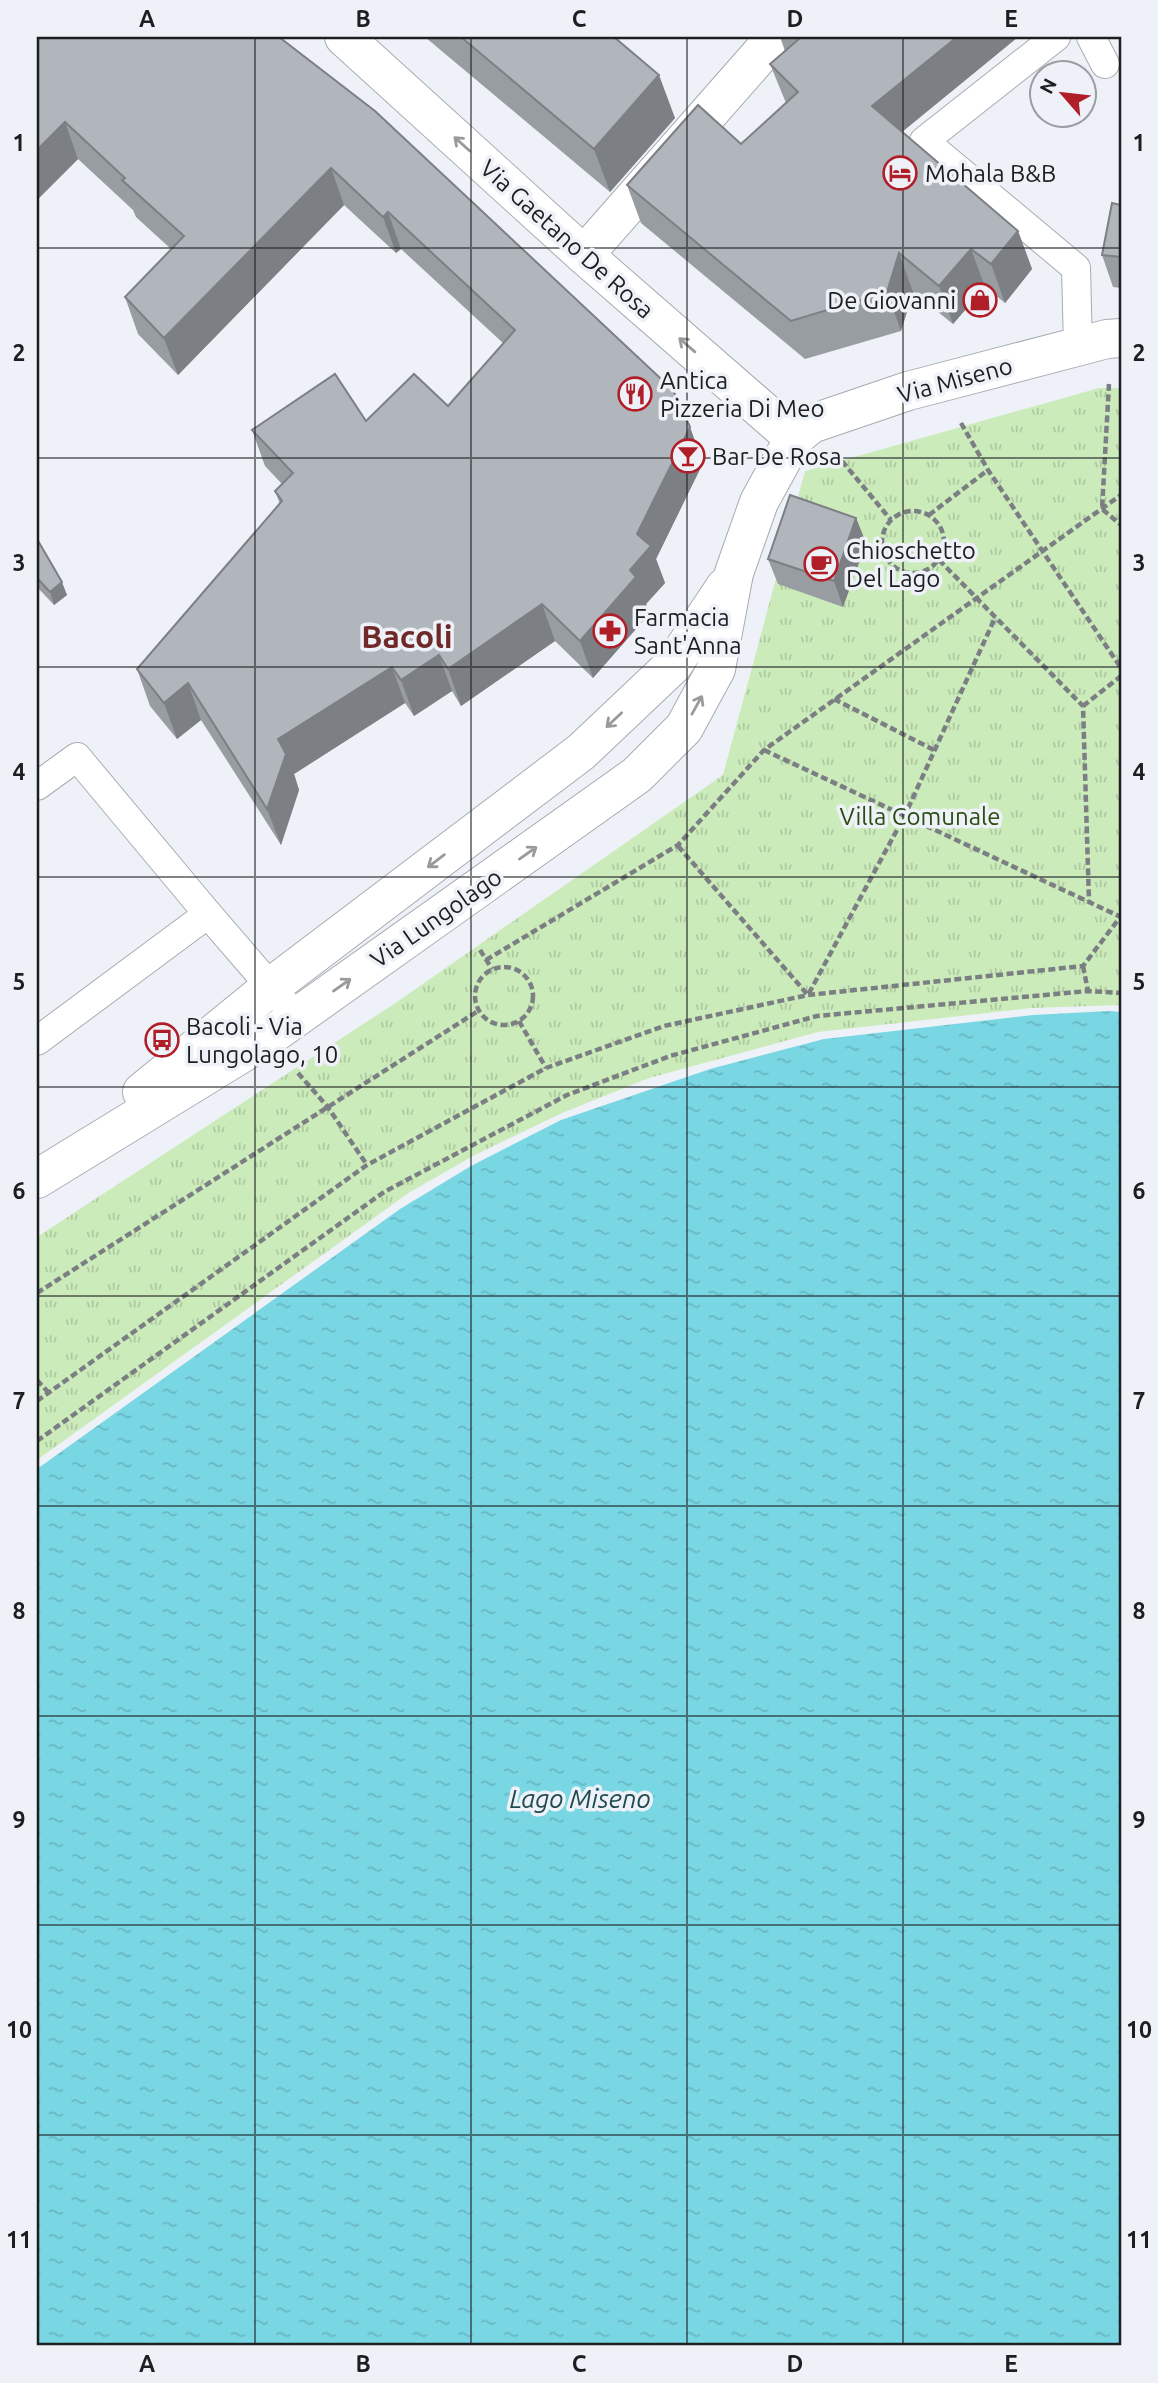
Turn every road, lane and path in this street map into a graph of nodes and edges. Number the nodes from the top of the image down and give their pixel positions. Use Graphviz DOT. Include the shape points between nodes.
graph roads {
  1 [pos="344,37"];
  2 [pos="769,37"];
  3 [pos="1056,37"];
  4 [pos="1091,37"];
  5 [pos="1105,64"];
  6 [pos="584,255"];
  7 [pos="1078,347"];
  8 [pos="1115,356"];
  9 [pos="961,421"];
  10 [pos="802,431"];
  11 [pos="988,470"];
  12 [pos="1121,495"];
  13 [pos="1102,509"];
  14 [pos="929,515"];
  15 [pos="891,520"];
  16 [pos="1121,524"];
  17 [pos="1042,551"];
  18 [pos="939,561"];
  19 [pos="734,573"];
  20 [pos="975,598"];
  21 [pos="995,618"];
  22 [pos="1121,668"];
  23 [pos="1121,676"];
  24 [pos="834,699"];
  25 [pos="1083,706"];
  26 [pos="764,750"];
  27 [pos="934,750"];
  28 [pos="37,786"];
  29 [pos="905,815"];
  30 [pos="678,845"];
  31 [pos="1089,901"];
  32 [pos="208,914"];
  33 [pos="1121,916"];
  34 [pos="480,950"];
  35 [pos="486,960"];
  36 [pos="1083,966"];
  37 [pos="492,969"];
  38 [pos="272,986"];
  39 [pos="1088,991"];
  40 [pos="1121,993"];
  41 [pos="808,995"];
  42 [pos="478,1011"];
  43 [pos="295,1018"];
  44 [pos="519,1021"];
  45 [pos="37,1041"];
  46 [pos="546,1068"];
  47 [pos="295,1070"];
  48 [pos="327,1106"];
  49 [pos="367,1165"];
  50 [pos="37,1179"];
  51 [pos="37,1293"];
  52 [pos="37,1380"];
  53 [pos="48,1392"];
  54 [pos="37,1401"];
  55 [pos="37,1441"];
  6 -- 1 [label="main road, Via Gaetano De Rosa, one-way"];
  2 -- 6 [label="main road" via="765,49"];
  3 -- 7 [label="lane" via="924,141 1076,268"];
  4 -- 5 [label="lane"];
  10 -- 6 [label="main road, Via Gaetano De Rosa, one-way"];
  7 -- 8 [label="main road, Via Miseno" via="1107,339"];
  7 -- 10 [label="main road, Via Miseno" via="908,391"];
  8 -- 13 [label="path"];
  9 -- 11 [label="path"];
  10 -- 15 [label="path"];
  10 -- 19 [label="main road, Via Lungolago" via="759,502"];
  11 -- 14 [label="path"];
  11 -- 17 [label="path"];
  12 -- 13 [label="path"];
  13 -- 16 [label="path"];
  13 -- 17 [label="path"];
  14 -- 15 [label="path" via="910,511"];
  14 -- 18 [label="path" via="942,531"];
  15 -- 18 [label="path" via="885,528 883,548 893,566 922,572"];
  17 -- 20 [label="path"];
  17 -- 22 [label="path"];
  18 -- 20 [label="path"];
  19 -- 38 [label="main road, Via Lungolago, one-way" via="673,665 581,752"];
  43 -- 19 [label="main road, Via Lungolago, one-way" via="637,775 684,728 716,669"];
  20 -- 21 [label="path"];
  20 -- 24 [label="path"];
  21 -- 25 [label="path"];
  21 -- 27 [label="path"];
  23 -- 25 [label="path"];
  24 -- 26 [label="path"];
  24 -- 27 [label="path"];
  25 -- 31 [label="path"];
  26 -- 29 [label="path"];
  26 -- 30 [label="path"];
  27 -- 29 [label="path"];
  28 -- 32 [label="lane" via="77,757"];
  29 -- 31 [label="path"];
  29 -- 41 [label="path"];
  30 -- 35 [label="path"];
  30 -- 41 [label="path"];
  31 -- 33 [label="path"];
  32 -- 38 [label="lane"];
  32 -- 45 [label="lane"];
  33 -- 36 [label="path"];
  34 -- 35 [label="path"];
  35 -- 37 [label="path"];
  36 -- 39 [label="path"];
  36 -- 41 [label="path"];
  37 -- 42 [label="path" via="478,982"];
  37 -- 44 [label="path" via="511,968 527,978 533,997"];
  38 -- 43 [label="lane"];
  38 -- 50 [label="main road, Via Lungolago"];
  39 -- 40 [label="path"];
  39 -- 55 [label="path" via="817,1016 670,1056 567,1095 384,1192"];
  41 -- 46 [label="path" via="664,1026"];
  42 -- 44 [label="path" via="492,1023"];
  42 -- 48 [label="path"];
  43 -- 50 [label="main road, Via Lungolago"];
  44 -- 46 [label="path"];
  46 -- 49 [label="path"];
  47 -- 48 [label="path"];
  48 -- 49 [label="path"];
  48 -- 51 [label="path"];
  49 -- 53 [label="path"];
  52 -- 53 [label="path"];
  53 -- 54 [label="path"];
}
